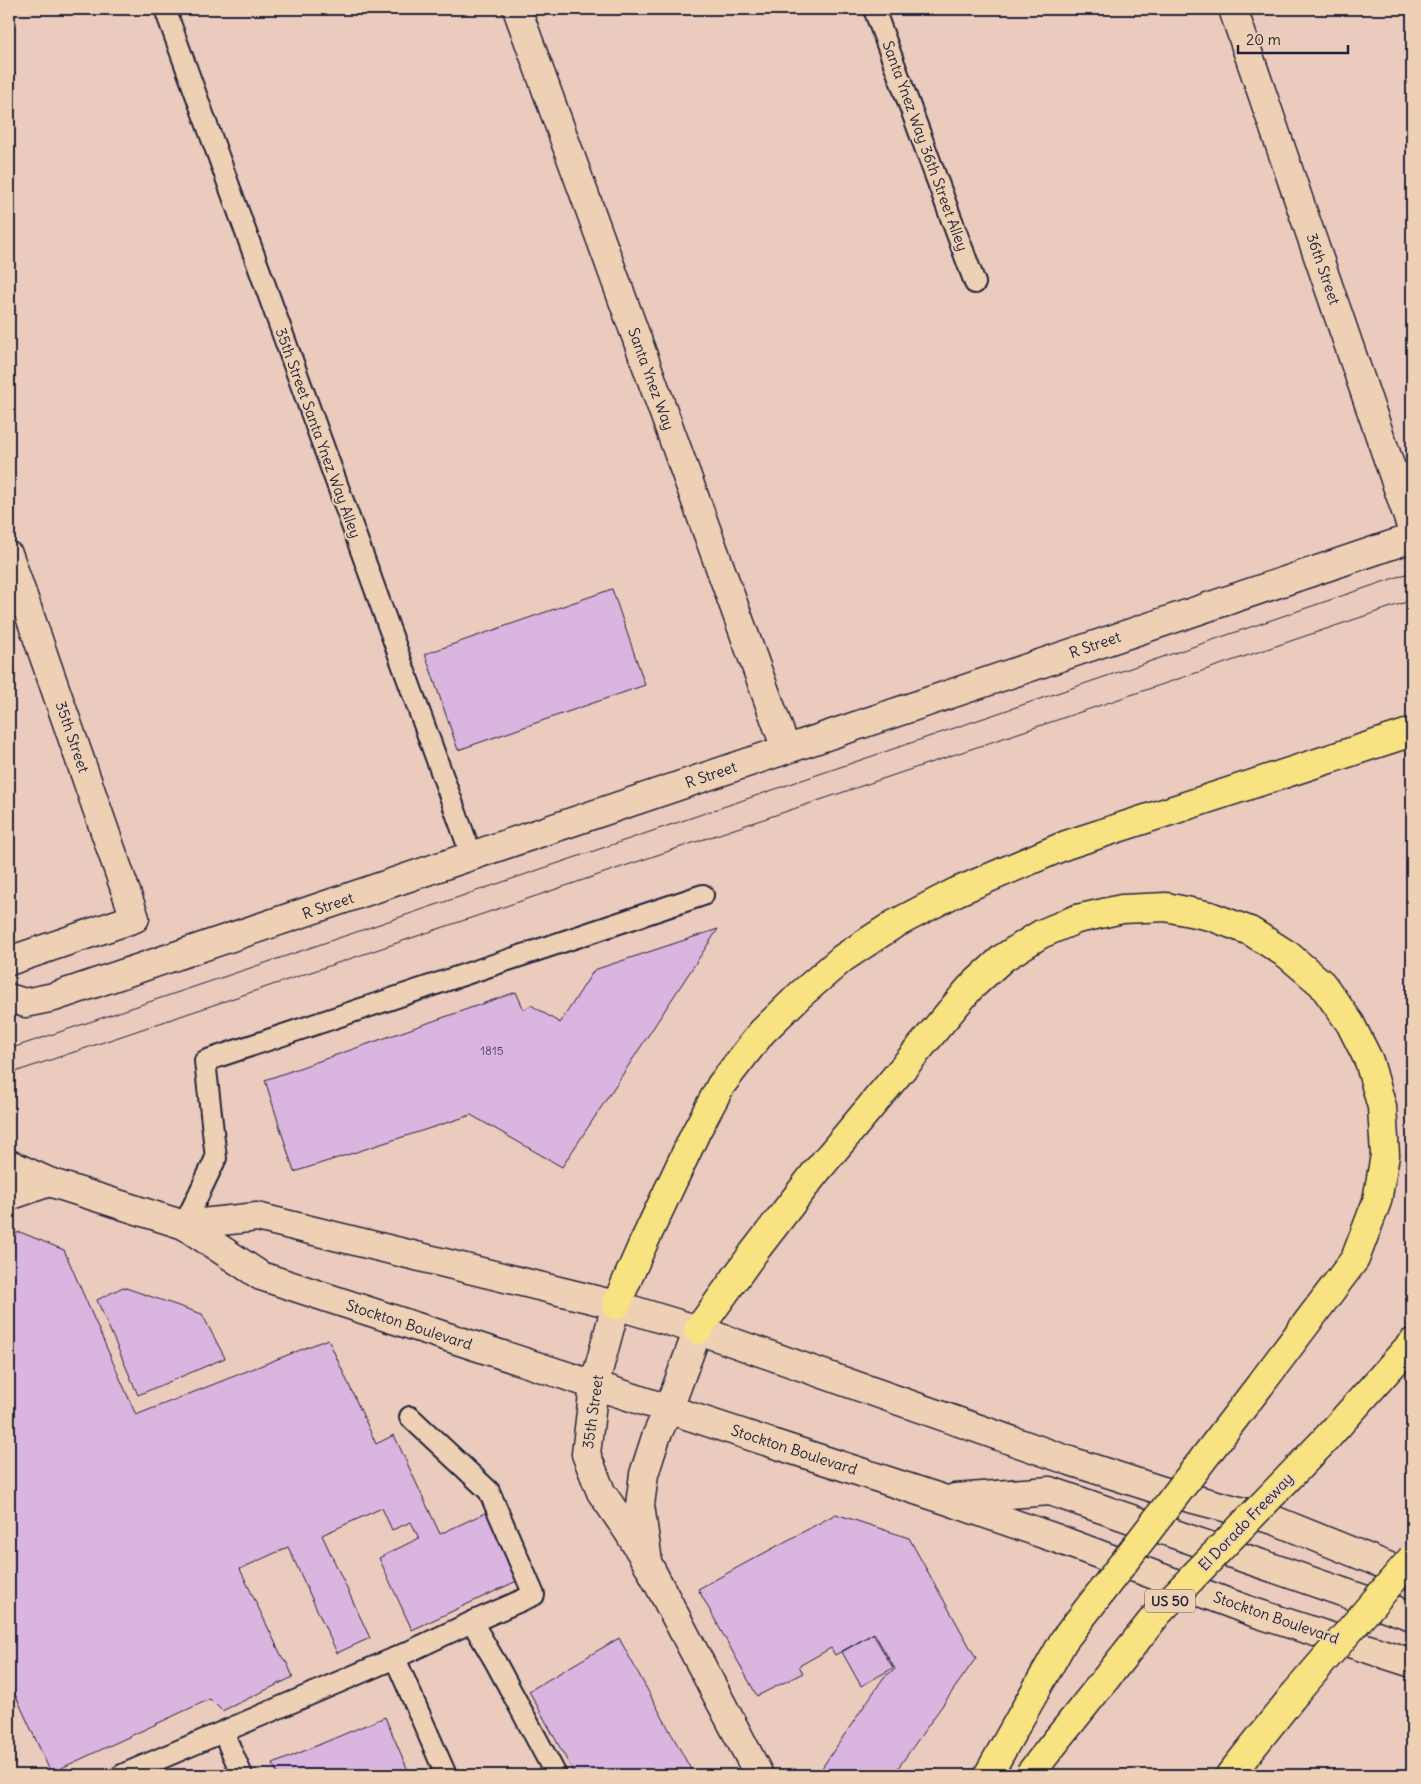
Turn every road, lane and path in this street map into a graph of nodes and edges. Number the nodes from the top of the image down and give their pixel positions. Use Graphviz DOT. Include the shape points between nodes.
graph roads {
  1 [pos="165,9"];
  2 [pos="517,9"];
  3 [pos="874,9"];
  4 [pos="1233,9"];
  5 [pos="975,283"];
  6 [pos="1403,474"];
  7 [pos="1412,528"];
  8 [pos="1412,538"];
  9 [pos="9,556"];
  10 [pos="1412,732"];
  11 [pos="786,749"];
  12 [pos="472,857"];
  13 [pos="703,895"];
  14 [pos="9,961"];
  15 [pos="9,998"];
  16 [pos="9,1164"];
  17 [pos="49,1182"];
  18 [pos="9,1196"];
  19 [pos="184,1225"];
  20 [pos="616,1304"];
  21 [pos="698,1330"];
  22 [pos="1412,1343"];
  23 [pos="594,1386"];
  24 [pos="669,1408"];
  25 [pos="410,1417"];
  26 [pos="943,1499"];
  27 [pos="1412,1558"];
  28 [pos="649,1566"];
  29 [pos="1412,1576"];
  30 [pos="1412,1616"];
  31 [pos="472,1622"];
  32 [pos="395,1658"];
  33 [pos="1412,1662"];
  34 [pos="223,1732"];
  35 [pos="148,1770"];
  36 [pos="122,1775"];
  37 [pos="242,1775"];
  38 [pos="446,1775"];
  39 [pos="556,1775"];
  40 [pos="759,1775"];
  41 [pos="988,1775"];
  42 [pos="1029,1775"];
  43 [pos="1230,1775"];
  1 -- 12 [label="lane, 35th Street Santa Ynez Way Alley"];
  2 -- 11 [label="street, Santa Ynez Way"];
  3 -- 5 [label="lane, Santa Ynez Way 36th Street Alley"];
  4 -- 6 [label="street, 36th Street"];
  6 -- 7 [label="street, 36th Street"];
  8 -- 11 [label="street, R Street"];
  9 -- 14 [label="street, 35th Street" via="135,918"];
  10 -- 20 [label="highway" via="1066,845 956,892 843,958 762,1032 721,1085"];
  11 -- 12 [label="street, R Street"];
  12 -- 15 [label="street, R Street" via="54,997 25,1003"];
  13 -- 19 [label="lane" via="205,1060 216,1158"];
  16 -- 17 [label="street, Stockton Boulevard"];
  17 -- 18 [label="street"];
  17 -- 19 [label="street, Stockton Boulevard"];
  19 -- 20 [label="street, Stockton Boulevard" via="257,1217"];
  19 -- 23 [label="street, Stockton Boulevard" via="261,1276"];
  20 -- 21 [label="street, Stockton Boulevard"];
  20 -- 23 [label="street, 35th Street"];
  21 -- 24 [label="street, 35th Street"];
  21 -- 29 [label="street, Stockton Boulevard" via="1070,1461 1163,1491 1274,1520"];
  21 -- 41 [label="highway, bridge" via="815,1173 941,1022 976,982 1003,958 1041,934 1077,919 1122,909 1166,907 1210,916 1250,931 1288,954 1322,984 1350,1023 1369,1061 1382,1107 1385,1155 1377,1201 1354,1259 1064,1640"];
  22 -- 42 [label="highway, El Dorado Freeway / US 50, bridge" via="1326,1439 1158,1613"];
  23 -- 24 [label="street, Stockton Boulevard"];
  23 -- 28 [label="street, 35th Street" via="586,1454 602,1492"];
  24 -- 26 [label="street, Stockton Boulevard"];
  24 -- 28 [label="street, 35th Street" via="644,1474 640,1505"];
  25 -- 31 [label="lane" via="489,1491 534,1595"];
  26 -- 30 [label="street" via="1050,1491"];
  26 -- 33 [label="street, Stockton Boulevard" via="1253,1612"];
  27 -- 43 [label="highway, bridge"];
  28 -- 40 [label="street, 35th Street"];
  31 -- 32 [label="lane"];
  31 -- 39 [label="lane"];
  32 -- 34 [label="lane"];
  32 -- 38 [label="lane"];
  34 -- 35 [label="lane"];
  34 -- 37 [label="lane"];
  35 -- 36 [label="lane"];
}
